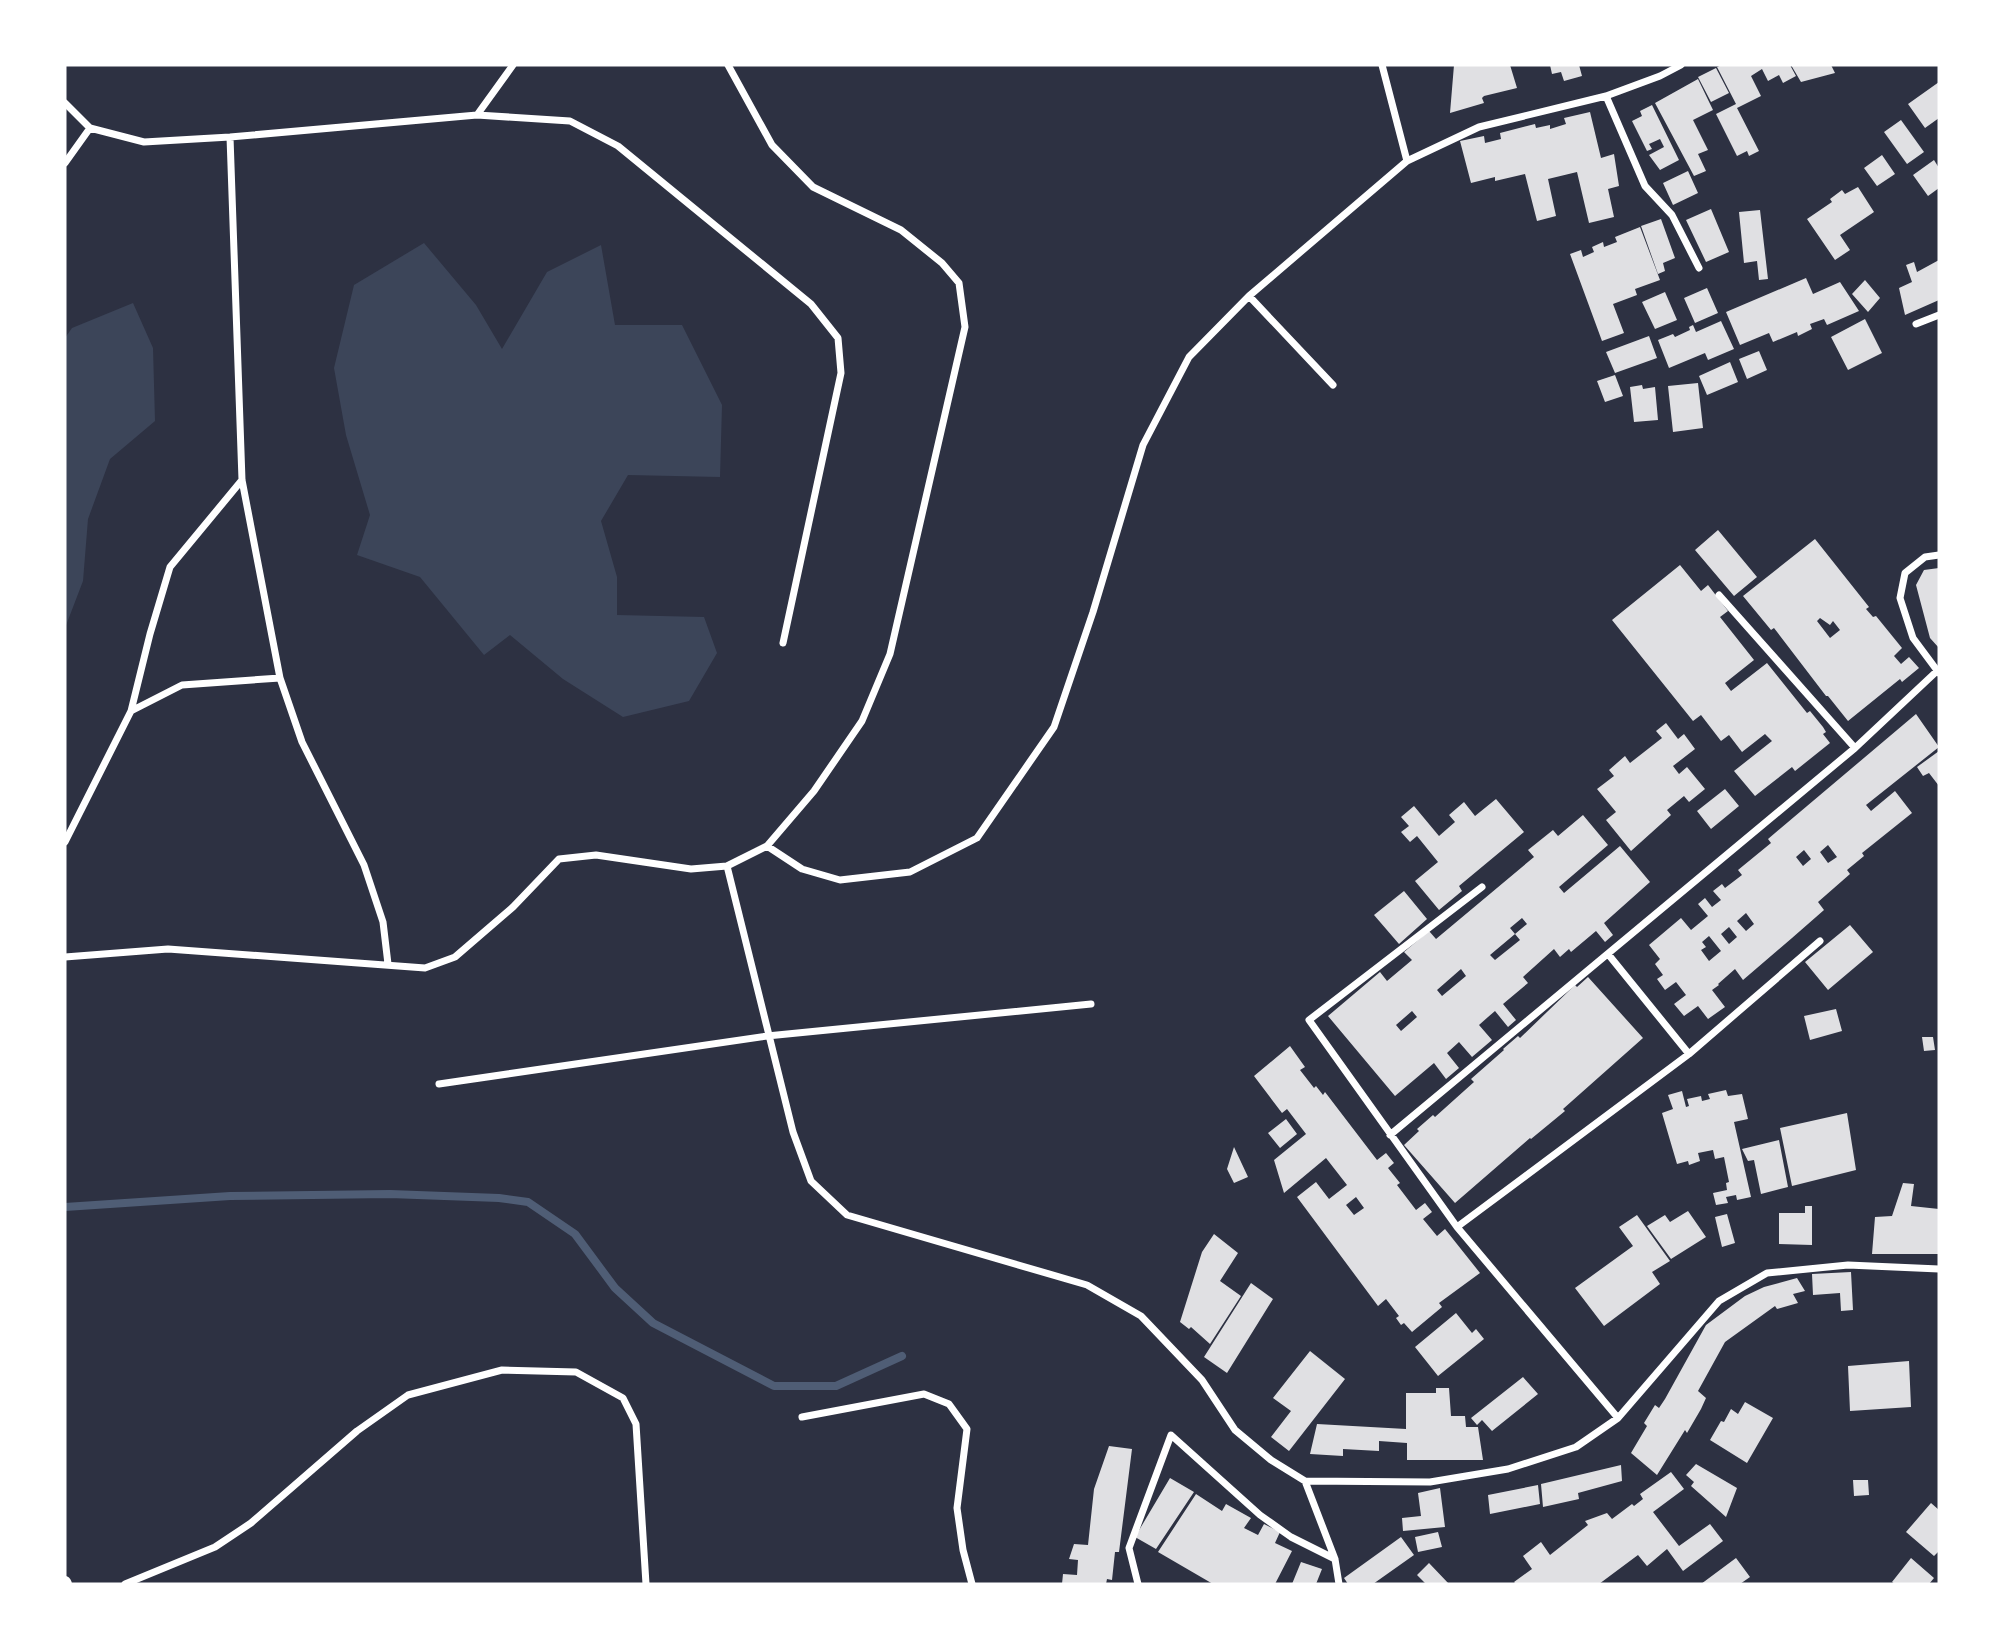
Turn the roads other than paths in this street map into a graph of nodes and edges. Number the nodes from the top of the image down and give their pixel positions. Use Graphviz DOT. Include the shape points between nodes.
graph roads {
  1 [pos="513,65"];
  2 [pos="728,65"];
  3 [pos="1382,65"];
  4 [pos="1681,65"];
  5 [pos="1606,96"];
  6 [pos="65,103"];
  7 [pos="477,115"];
  8 [pos="90,128"];
  9 [pos="230,137"];
  10 [pos="1406,162"];
  11 [pos="65,163"];
  12 [pos="1699,268"];
  13 [pos="1249,296"];
  14 [pos="1939,315"];
  15 [pos="1916,324"];
  16 [pos="1333,384"];
  17 [pos="242,480"];
  18 [pos="1939,555"];
  19 [pos="1718,595"];
  20 [pos="783,643"];
  21 [pos="1938,672"];
  22 [pos="280,678"];
  23 [pos="131,711"];
  24 [pos="1856,748"];
  25 [pos="65,842"];
  26 [pos="768,846"];
  27 [pos="727,866"];
  28 [pos="1482,887"];
  29 [pos="1820,941"];
  30 [pos="1608,954"];
  31 [pos="65,957"];
  32 [pos="388,964"];
  33 [pos="1091,1004"];
  34 [pos="768,1036"];
  35 [pos="1689,1054"];
  36 [pos="439,1084"];
  37 [pos="1390,1135"];
  38 [pos="1457,1227"];
  39 [pos="1939,1269"];
  40 [pos="802,1417"];
  41 [pos="1618,1418"];
  42 [pos="1306,1481"];
  43 [pos="1335,1559"];
  44 [pos="125,1584"];
  45 [pos="646,1584"];
  46 [pos="972,1584"];
  47 [pos="1138,1584"];
  48 [pos="1339,1584"];
  1 -- 7 [label="street"];
  2 -- 26 [label="street" via="772,145 813,187 901,230 942,263 959,283 965,327 890,654 862,721 814,792"];
  3 -- 10 [label="street"];
  4 -- 5 [label="street"];
  5 -- 10 [label="street" via="1479,127"];
  5 -- 12 [label="street" via="1645,186 1672,215"];
  6 -- 8 [label="street"];
  7 -- 9 [label="street"];
  7 -- 20 [label="street" via="570,121 618,146 810,304 838,338 841,373"];
  8 -- 9 [label="street" via="144,142"];
  8 -- 11 [label="street"];
  9 -- 17 [label="street"];
  10 -- 13 [label="street"];
  13 -- 16 [label="street"];
  13 -- 26 [label="street" via="1189,357 1143,445 1054,727 977,838 910,872 840,880 802,869"];
  14 -- 15 [label="street"];
  17 -- 22 [label="street"];
  17 -- 23 [label="street" via="170,567"];
  18 -- 21 [label="street" via="1925,557 1905,573 1900,598 1913,638"];
  19 -- 24 [label="street"];
  21 -- 24 [label="street"];
  22 -- 23 [label="street" via="182,685"];
  22 -- 32 [label="street" via="302,742 364,865 383,922"];
  23 -- 25 [label="street"];
  24 -- 30 [label="street"];
  26 -- 27 [label="street"];
  27 -- 32 [label="street" via="691,869 596,855 559,859 455,957 425,968"];
  27 -- 34 [label="street"];
  28 -- 37 [label="street" via="1309,1020"];
  29 -- 35 [label="street"];
  30 -- 35 [label="street"];
  30 -- 37 [label="street"];
  31 -- 32 [label="street" via="168,950"];
  33 -- 34 [label="street"];
  34 -- 36 [label="street"];
  34 -- 42 [label="street" via="811,1181 847,1216 1087,1285 1119,1303 1141,1316 1202,1380 1235,1430"];
  35 -- 38 [label="street"];
  37 -- 38 [label="street"];
  38 -- 41 [label="street"];
  39 -- 41 [label="street" via="1847,1265 1767,1273 1719,1301"];
  40 -- 46 [label="street" via="924,1394 949,1404 967,1429 957,1508"];
  41 -- 42 [label="street" via="1577,1447 1508,1469 1430,1482"];
  42 -- 43 [label="street"];
  43 -- 47 [label="street" via="1260,1515 1171,1435 1129,1548"];
  43 -- 48 [label="street"];
  44 -- 45 [label="street" via="215,1547 251,1523 357,1432 408,1395 502,1370 576,1372 623,1398 636,1424"];
}
